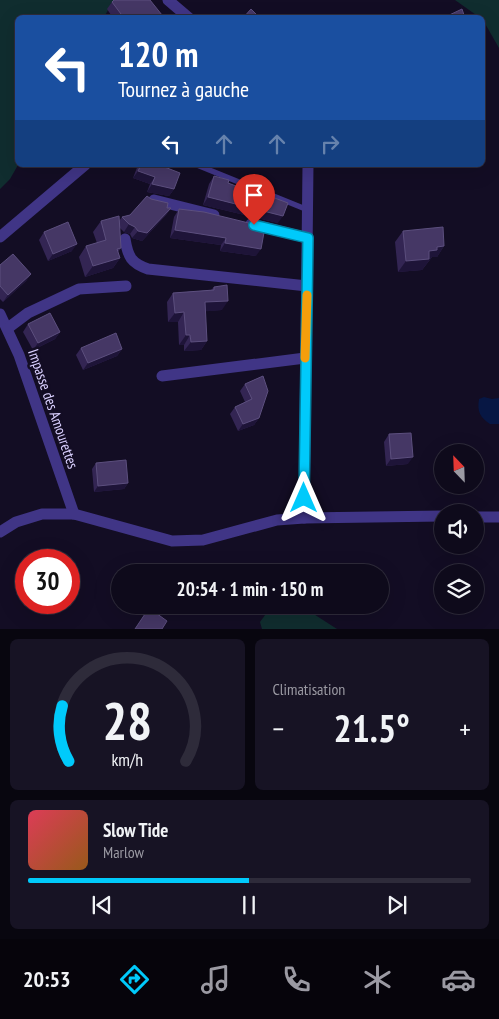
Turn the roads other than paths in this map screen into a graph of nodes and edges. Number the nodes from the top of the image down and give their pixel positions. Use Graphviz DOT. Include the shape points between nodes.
graph roads {
  1 [pos="168,0"];
  2 [pos="186,15"];
  3 [pos="83,167"];
  4 [pos="202,167"];
  5 [pos="308,167"];
  6 [pos="148,198"];
  7 [pos="308,210"];
  8 [pos="223,217"];
  9 [pos="242,222"];
  10 [pos="0,237"];
  11 [pos="308,238"];
  12 [pos="124,239"];
  13 [pos="126,286"];
  14 [pos="307,286"];
  15 [pos="0,314"];
  16 [pos="8,328"];
  17 [pos="305,358"];
  18 [pos="162,376"];
  19 [pos="74,514"];
  20 [pos="434,516"];
  21 [pos="484,517"];
  22 [pos="304,518"];
  23 [pos="499,518"];
  24 [pos="0,532"];
  1 -- 2 [label="street"];
  3 -- 10 [label="street"];
  4 -- 7 [label="lane"];
  5 -- 7 [label="street"];
  6 -- 8 [label="street"];
  7 -- 11 [label="street"];
  9 -- 11 [label="street"];
  11 -- 14 [label="street"];
  12 -- 14 [label="street" via="128,254 136,265 148,269"];
  13 -- 16 [label="street" via="79,290 28,313"];
  14 -- 17 [label="street"];
  15 -- 16 [label="street, Impasse des Amourettes"];
  16 -- 19 [label="street, Impasse des Amourettes"];
  17 -- 18 [label="street"];
  17 -- 22 [label="street"];
  19 -- 22 [label="street" via="172,541 203,540 277,520"];
  19 -- 24 [label="street" via="42,514 16,522"];
  20 -- 22 [label="street"];
  21 -- 23 [label="street"];
}
